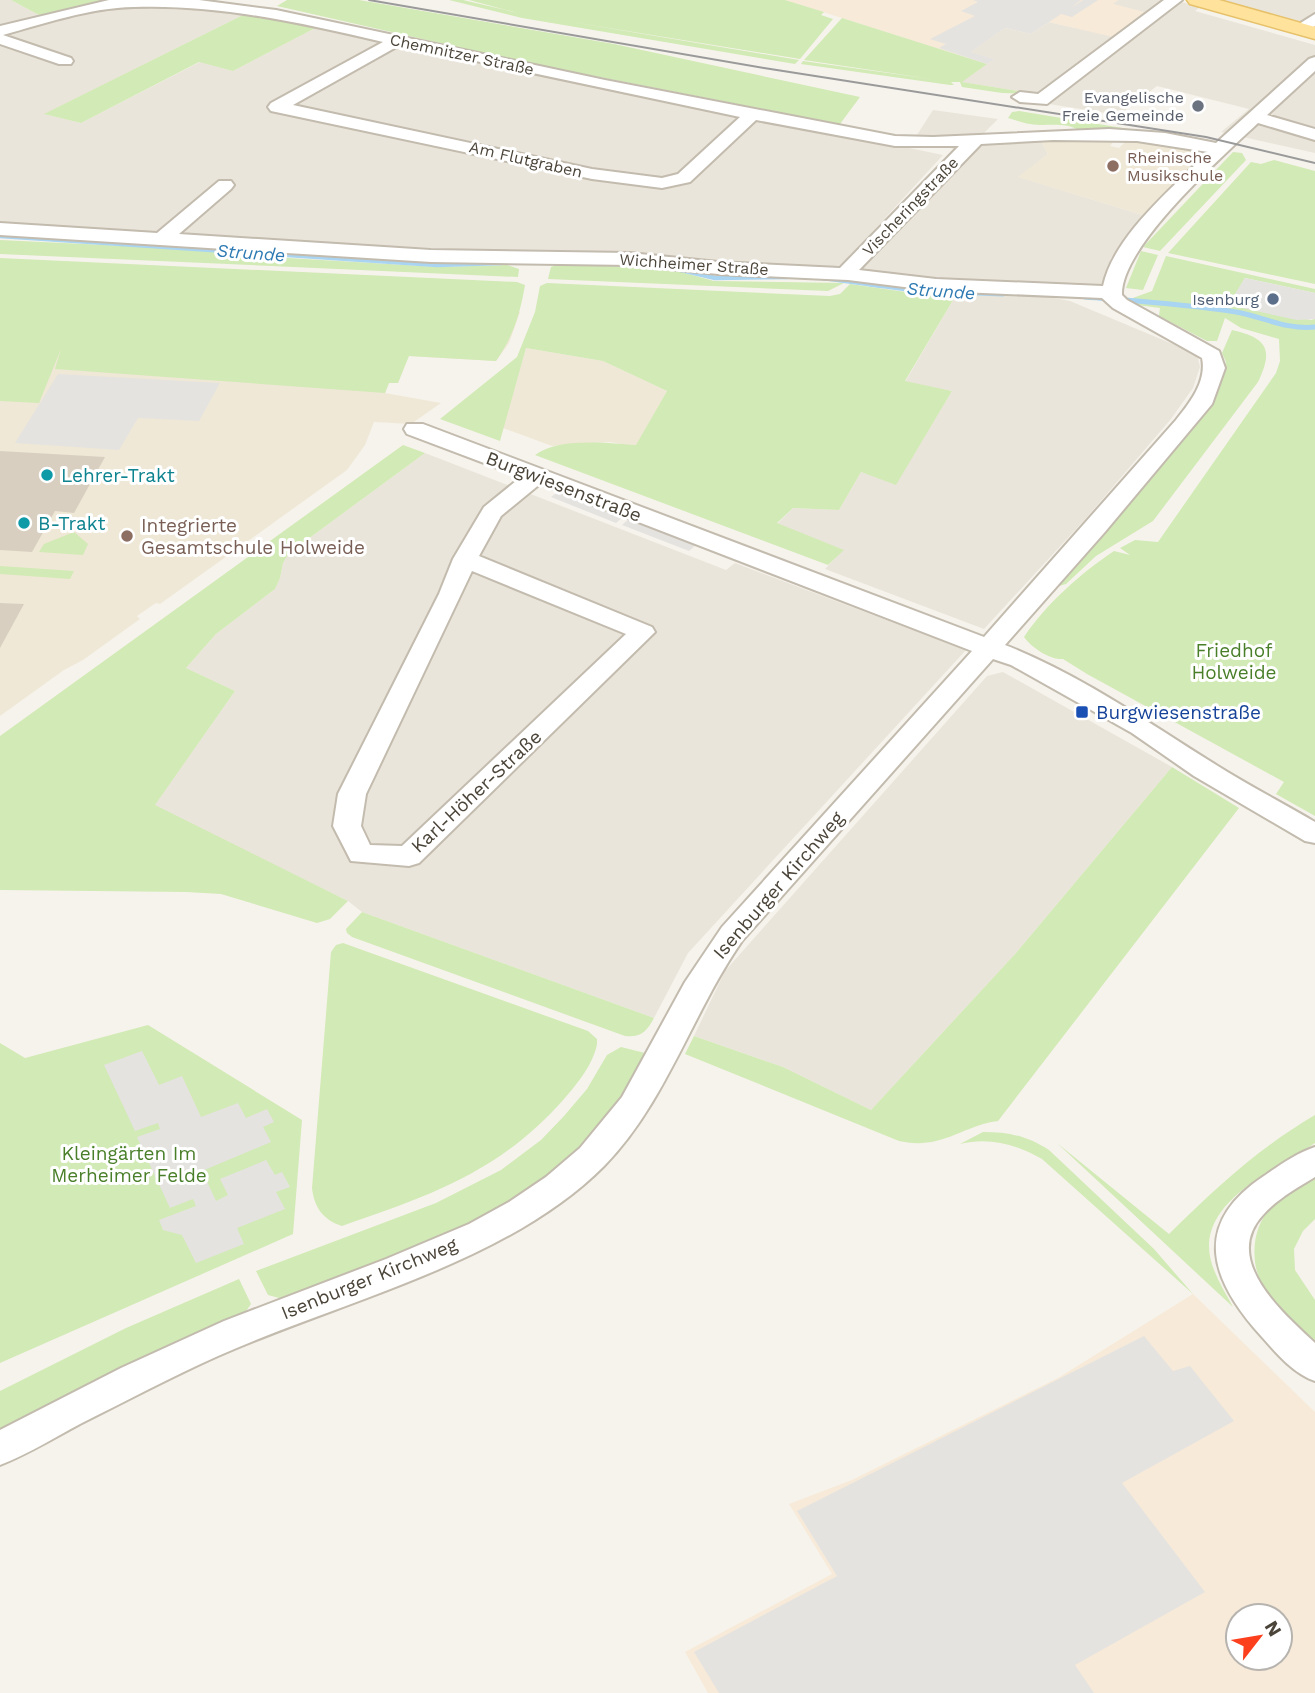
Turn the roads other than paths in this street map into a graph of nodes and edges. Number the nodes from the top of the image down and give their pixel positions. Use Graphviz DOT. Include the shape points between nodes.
graph roads {
  1 [pos="1174,0"];
  2 [pos="1197,0"];
  3 [pos="1310,27"];
  4 [pos="0,31"];
  5 [pos="0,39"];
  6 [pos="398,40"];
  7 [pos="65,61"];
  8 [pos="1315,62"];
  9 [pos="1020,97"];
  10 [pos="277,107"];
  11 [pos="753,114"];
  12 [pos="1255,117"];
  13 [pos="260,118"];
  14 [pos="1315,135"];
  15 [pos="978,139"];
  16 [pos="925,143"];
  17 [pos="1220,149"];
  18 [pos="960,153"];
  19 [pos="225,185"];
  20 [pos="0,229"];
  21 [pos="163,238"];
  22 [pos="848,274"];
  23 [pos="1113,297"];
  24 [pos="1206,350"];
  25 [pos="415,429"];
  26 [pos="537,476"];
  27 [pos="465,559"];
  28 [pos="989,648"];
  29 [pos="1315,834"];
  30 [pos="1315,1160"];
  31 [pos="1315,1366"];
  32 [pos="0,1448"];
  1 -- 9 [label="street" via="1041,100"];
  2 -- 3 [label="main road"];
  4 -- 6 [label="street, Chemnitzer Straße" via="90,7 174,1 233,5"];
  5 -- 7 [label="street"];
  6 -- 10 [label="street"];
  6 -- 11 [label="street, Chemnitzer Straße"];
  8 -- 12 [label="street"];
  10 -- 11 [label="street, Am Flutgraben" via="592,174 662,183 684,178"];
  10 -- 13 [label="street"];
  11 -- 16 [label="street, Chemnitzer Straße"];
  12 -- 14 [label="street"];
  12 -- 17 [label="street"];
  15 -- 16 [label="street, Chemnitzer Straße"];
  15 -- 17 [label="street, Chemnitzer Straße" via="1122,134"];
  15 -- 18 [label="street, Vischeringstraße"];
  16 -- 18 [label="street, Chemnitzer Straße"];
  17 -- 23 [label="street" via="1130,247"];
  18 -- 22 [label="street, Vischeringstraße"];
  19 -- 21 [label="street"];
  20 -- 21 [label="street, Wichheimer Straße"];
  21 -- 22 [label="street, Wichheimer Straße" via="436,256 617,258"];
  22 -- 23 [label="street, Wichheimer Straße"];
  23 -- 24 [label="street, Wichheimer Straße"];
  24 -- 28 [label="street, Isenburger Kirchweg" via="1215,368 1204,399"];
  25 -- 26 [label="street, Burgwiesenstraße"];
  26 -- 27 [label="street, Karl-Höher-Straße" via="492,512"];
  26 -- 28 [label="street, Burgwiesenstraße"];
  27 -- 27 [label="street, Karl-Höher-Straße" via="643,632 409,856 361,854 347,826 352,794"];
  28 -- 29 [label="street, Burgwiesenstraße" via="1034,667 1141,727"];
  28 -- 32 [label="street, Isenburger Kirchweg" via="716,954 648,1084 626,1118 582,1166 497,1226 201,1348"];
  30 -- 31 [label="street" via="1247,1208 1236,1226 1231,1249 1236,1275 1251,1300"];
}
